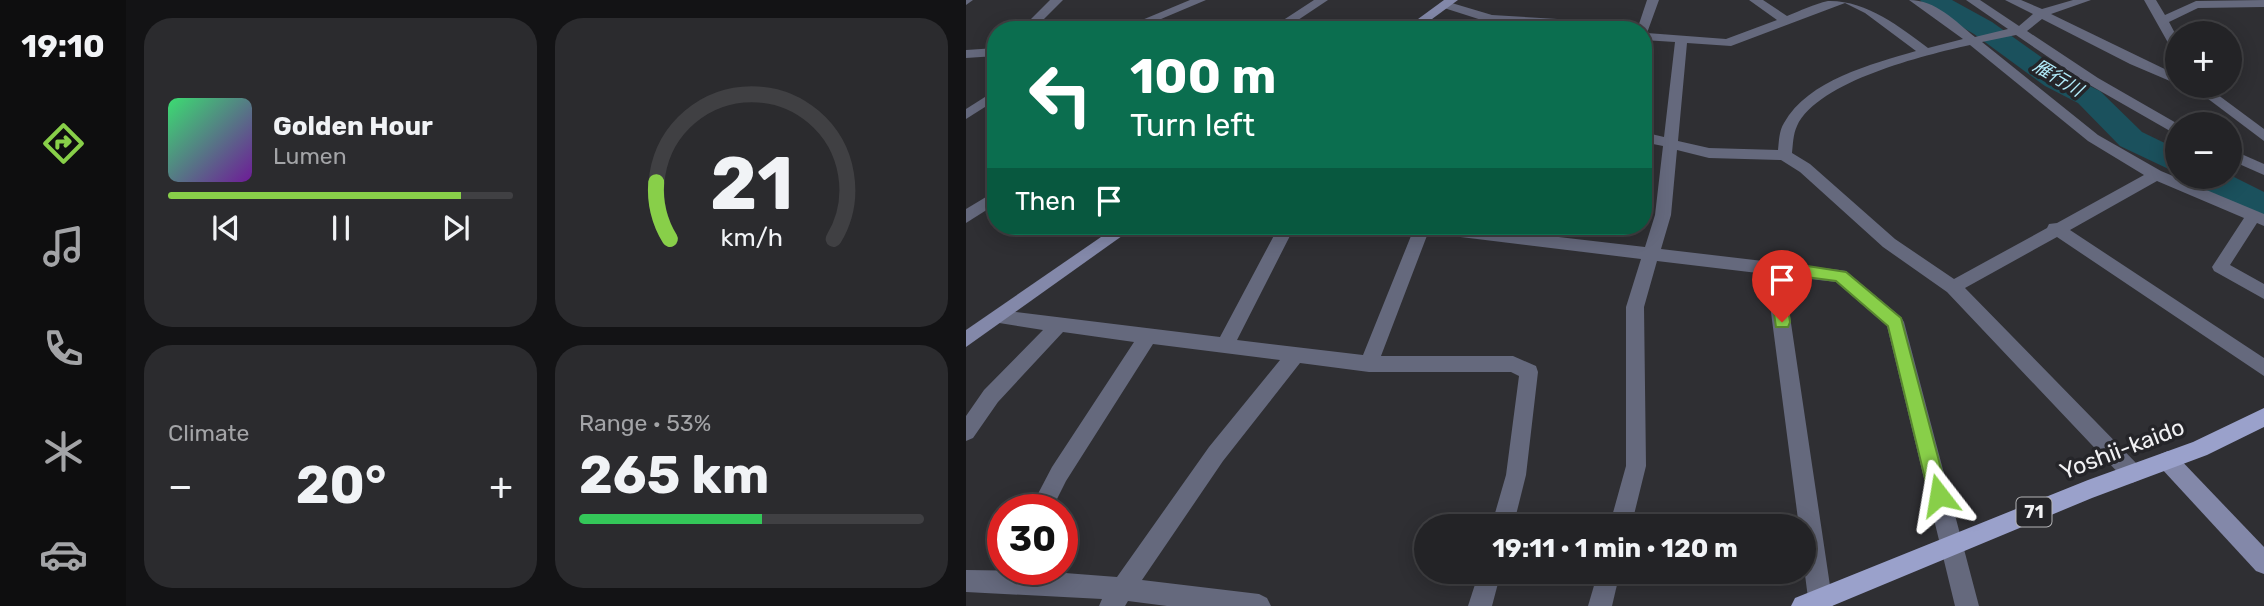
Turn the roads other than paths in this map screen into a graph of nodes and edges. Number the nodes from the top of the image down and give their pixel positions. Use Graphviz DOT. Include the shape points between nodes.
graph roads {
  1 [pos="1057,0"];
  2 [pos="1160,0"];
  3 [pos="1200,0"];
  4 [pos="1322,0"];
  5 [pos="1653,0"];
  6 [pos="1755,0"];
  7 [pos="1841,0"];
  8 [pos="1849,0"];
  9 [pos="1915,0"];
  10 [pos="1972,0"];
  11 [pos="2011,0"];
  12 [pos="2085,0"];
  13 [pos="2136,0"];
  14 [pos="2151,0"];
  15 [pos="1448,2"];
  16 [pos="2264,3"];
  17 [pos="1172,11"];
  18 [pos="2042,13"];
  19 [pos="1035,21"];
  20 [pos="1147,21"];
  21 [pos="1288,21"];
  22 [pos="1422,21"];
  23 [pos="1484,21"];
  24 [pos="1646,21"];
  25 [pos="1786,21"];
  26 [pos="2162,21"];
  27 [pos="2165,26"];
  28 [pos="2021,30"];
  29 [pos="1652,37"];
  30 [pos="1681,40"];
  31 [pos="1974,41"];
  32 [pos="987,53"];
  33 [pos="1927,53"];
  34 [pos="966,54"];
  35 [pos="2165,75"];
  36 [pos="2211,98"];
  37 [pos="987,101"];
  38 [pos="966,115"];
  39 [pos="2165,124"];
  40 [pos="2264,136"];
  41 [pos="1652,139"];
  42 [pos="1668,143"];
  43 [pos="1784,155"];
  44 [pos="2242,160"];
  45 [pos="2264,170"];
  46 [pos="2156,175"];
  47 [pos="987,202"];
  48 [pos="966,216"];
  49 [pos="2259,218"];
  50 [pos="2055,228"];
  51 [pos="1115,235"];
  52 [pos="1282,235"];
  53 [pos="1420,235"];
  54 [pos="1493,235"];
  55 [pos="1652,253"];
  56 [pos="1774,267"];
  57 [pos="1953,287"];
  58 [pos="2264,292"];
  59 [pos="999,317"];
  60 [pos="1059,325"];
  61 [pos="1147,336"];
  62 [pos="966,340"];
  63 [pos="1225,345"];
  64 [pos="1295,355"];
  65 [pos="1369,364"];
  66 [pos="2264,369"];
  67 [pos="2264,417"];
  68 [pos="966,432"];
  69 [pos="2168,461"];
  70 [pos="2132,473"];
  71 [pos="1049,494"];
  72 [pos="1506,514"];
  73 [pos="1623,514"];
  74 [pos="1951,544"];
  75 [pos="2264,563"];
  76 [pos="987,577"];
  77 [pos="966,581"];
  78 [pos="1486,584"];
  79 [pos="1606,584"];
  80 [pos="1057,585"];
  81 [pos="1116,598"];
  82 [pos="1815,604"];
  83 [pos="1259,606"];
  84 [pos="1480,606"];
  85 [pos="1600,606"];
  86 [pos="1967,606"];
  1 -- 19 [label="street"];
  2 -- 17 [label="street"];
  3 -- 17 [label="street"];
  4 -- 21 [label="street"];
  5 -- 24 [label="street"];
  6 -- 25 [label="street"];
  7 -- 25 [label="street"];
  8 -- 33 [label="street"];
  9 -- 31 [label="street"];
  10 -- 28 [label="street"];
  11 -- 18 [label="street"];
  12 -- 18 [label="street"];
  13 -- 14 [label="street"];
  14 -- 26 [label="street"];
  15 -- 22 [label="street"];
  15 -- 23 [label="street"];
  16 -- 26 [label="street" via="2196,5"];
  17 -- 20 [label="street"];
  18 -- 28 [label="street"];
  18 -- 35 [label="street"];
  25 -- 30 [label="street" via="1727,43"];
  26 -- 27 [label="street"];
  28 -- 31 [label="street"];
  28 -- 39 [label="street"];
  29 -- 30 [label="street"];
  30 -- 42 [label="street"];
  31 -- 33 [label="street"];
  31 -- 46 [label="street" via="2093,138"];
  32 -- 34 [label="street"];
  33 -- 43 [label="street" via="1862,71 1809,104 1790,124"];
  36 -- 40 [label="street"];
  37 -- 38 [label="street"];
  41 -- 42 [label="street"];
  42 -- 43 [label="street" via="1709,153"];
  42 -- 55 [label="street" via="1663,215"];
  43 -- 57 [label="street" via="1805,168 1889,243"];
  44 -- 45 [label="street"];
  46 -- 49 [label="street"];
  46 -- 50 [label="street"];
  47 -- 48 [label="street"];
  49 -- 58 [label="street" via="2220,267"];
  50 -- 57 [label="street"];
  50 -- 66 [label="street"];
  51 -- 59 [label="street"];
  52 -- 63 [label="street"];
  53 -- 65 [label="street"];
  54 -- 55 [label="street"];
  55 -- 56 [label="street"];
  55 -- 73 [label="street" via="1634,307 1636,466"];
  56 -- 74 [label="street" via="1840,276 1895,323"];
  56 -- 82 [label="street"];
  57 -- 70 [label="street"];
  59 -- 60 [label="street"];
  59 -- 62 [label="street"];
  60 -- 61 [label="street"];
  60 -- 68 [label="street" via="990,396"];
  61 -- 63 [label="street"];
  61 -- 71 [label="street"];
  63 -- 64 [label="street"];
  64 -- 65 [label="street"];
  64 -- 81 [label="street" via="1216,454"];
  65 -- 72 [label="street" via="1513,364 1529,372 1516,475"];
  67 -- 69 [label="main road, Yoshii-kaido / 71"];
  69 -- 70 [label="main road, Yoshii-kaido / 71"];
  69 -- 75 [label="street"];
  70 -- 74 [label="main road, Yoshii-kaido / 71"];
  74 -- 82 [label="main road, Yoshii-kaido / 71"];
  74 -- 86 [label="street"];
  76 -- 77 [label="street"];
  78 -- 84 [label="street"];
  79 -- 85 [label="street"];
  80 -- 81 [label="street"];
  81 -- 83 [label="street"];
}
